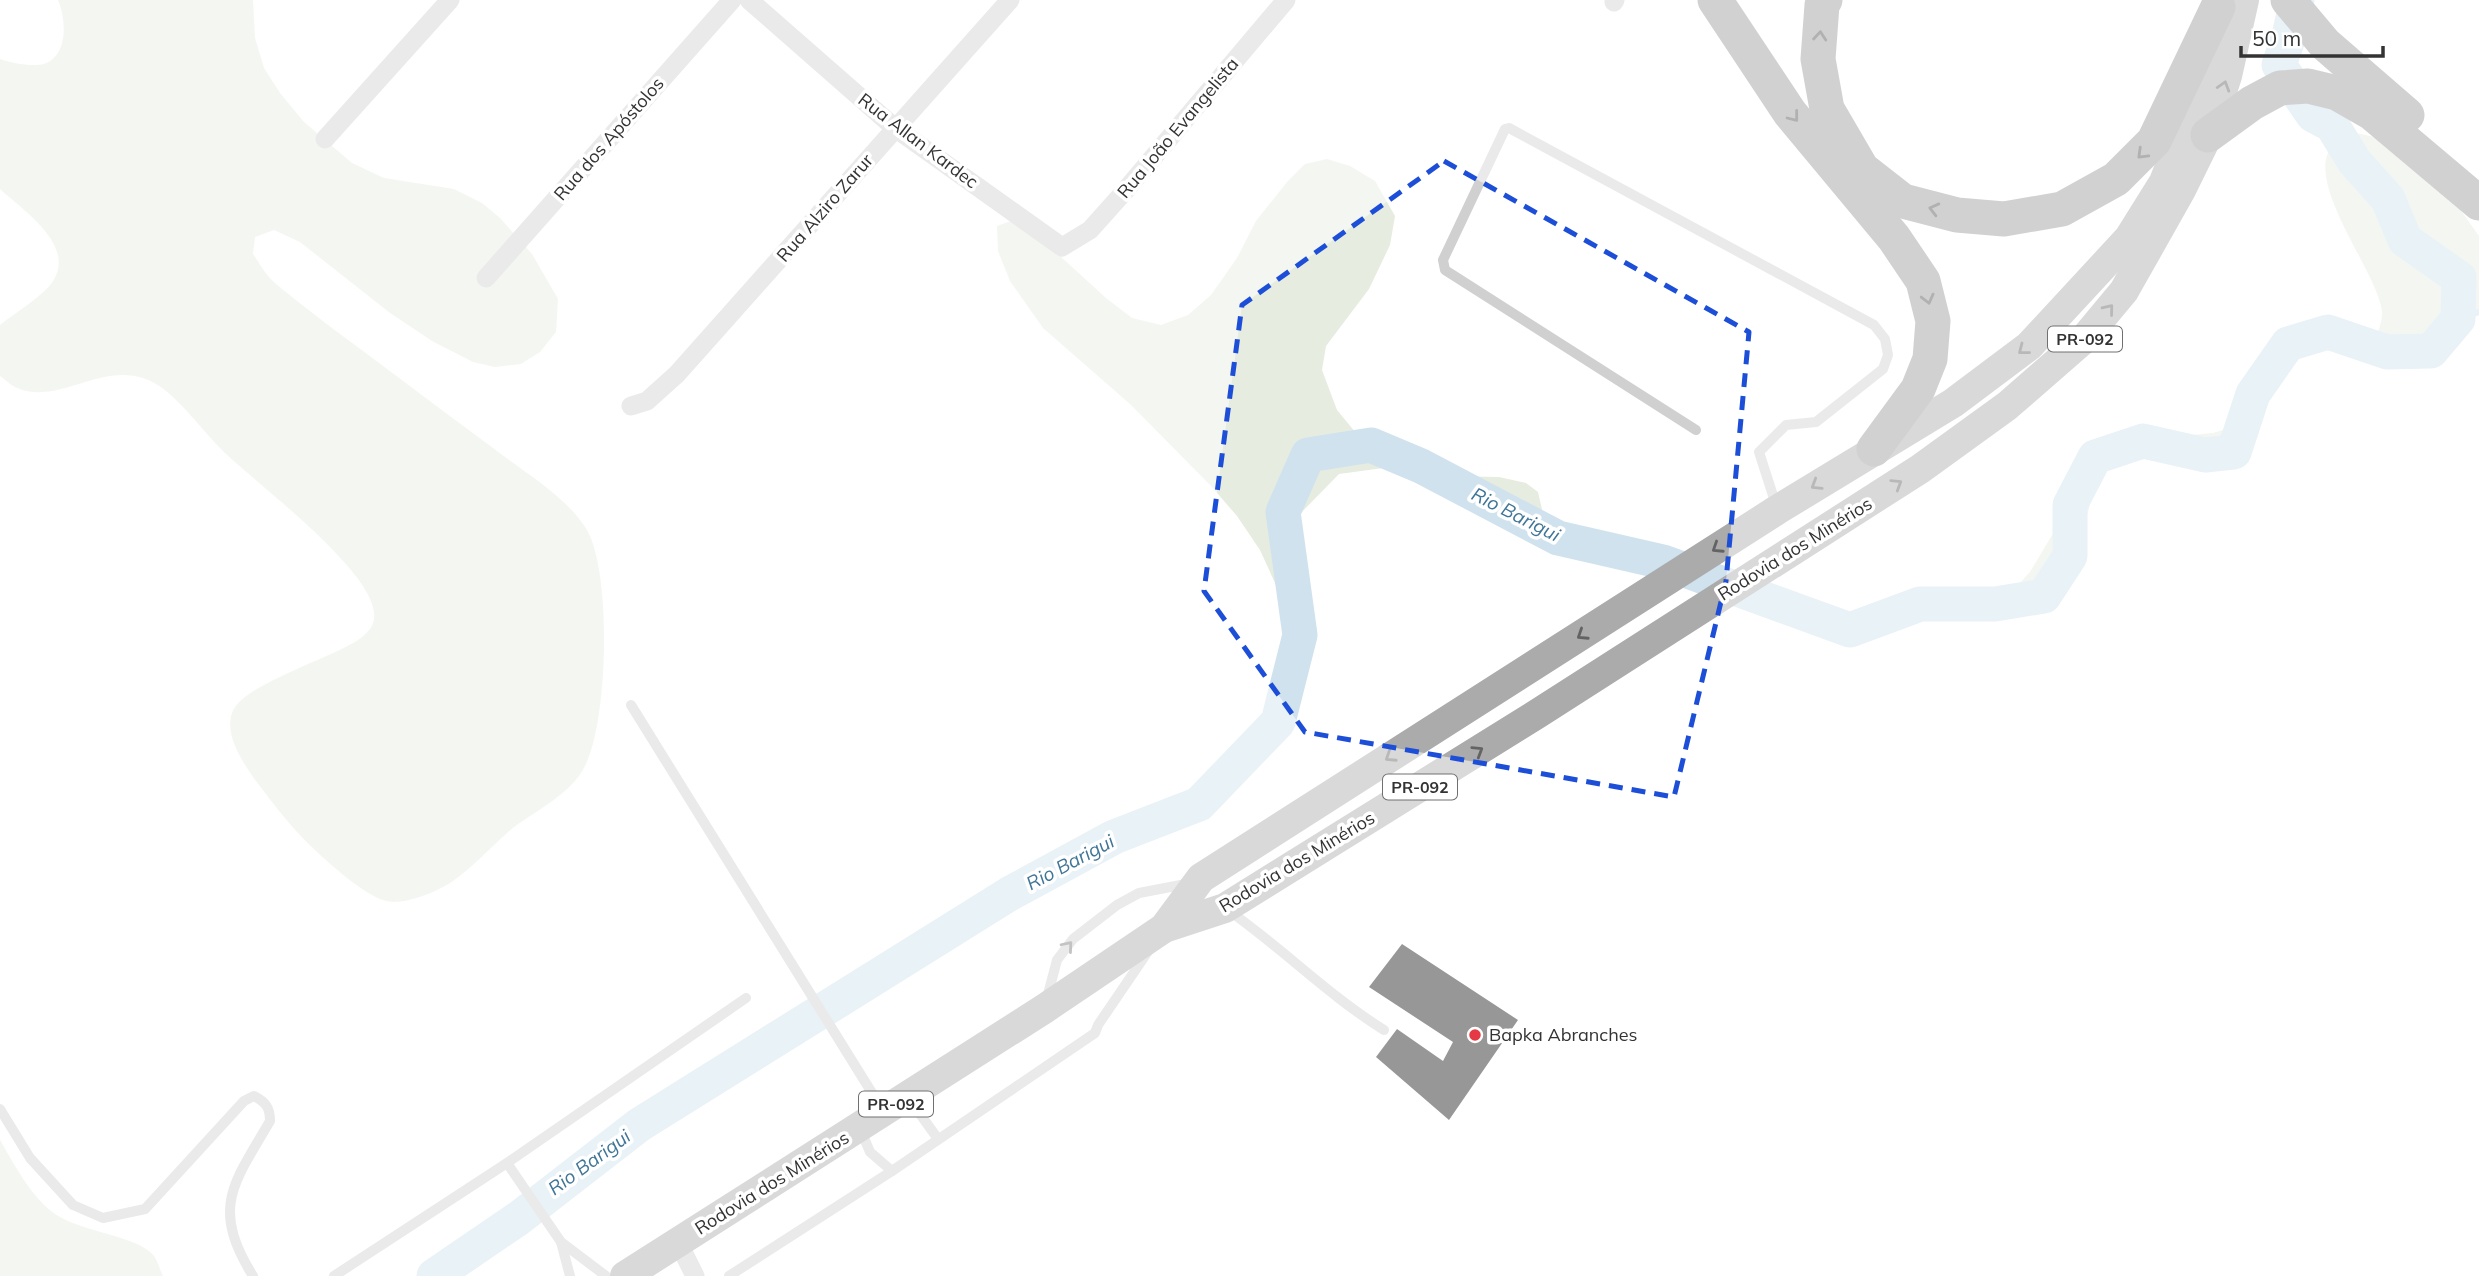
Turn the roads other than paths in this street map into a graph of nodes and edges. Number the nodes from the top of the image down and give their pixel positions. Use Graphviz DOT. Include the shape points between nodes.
graph roads {
  1 [pos="450,0"];
  2 [pos="732,0"];
  3 [pos="749,0"];
  4 [pos="1010,0"];
  5 [pos="1286,0"];
  6 [pos="1715,0"];
  7 [pos="1825,0"];
  8 [pos="2288,0"];
  9 [pos="2227,2"];
  10 [pos="895,128"];
  11 [pos="2208,135"];
  12 [pos="325,139"];
  13 [pos="2479,176"];
  14 [pos="2479,203"];
  15 [pos="1062,247"];
  16 [pos="486,278"];
  17 [pos="631,406"];
  18 [pos="1696,430"];
  19 [pos="1874,449"];
  20 [pos="1777,510"];
  21 [pos="631,705"];
  22 [pos="1201,878"];
  23 [pos="1225,908"];
  24 [pos="1164,928"];
  25 [pos="746,998"];
  26 [pos="1044,1009"];
  27 [pos="1384,1030"];
  28 [pos="0,1109"];
  29 [pos="884,1112"];
  30 [pos="938,1139"];
  31 [pos="507,1163"];
  32 [pos="892,1171"];
  33 [pos="561,1242"];
  34 [pos="678,1242"];
  35 [pos="253,1276"];
  36 [pos="334,1276"];
  37 [pos="570,1276"];
  38 [pos="606,1276"];
  39 [pos="625,1276"];
  40 [pos="695,1276"];
  41 [pos="729,1276"];
  1 -- 12 [label="street"];
  2 -- 16 [label="street, Rua dos Apóstolos"];
  3 -- 10 [label="street, Rua Allan Kardec"];
  4 -- 10 [label="street, Rua Alziro Zarur"];
  5 -- 15 [label="street, Rua João Evangelista" via="1090,230"];
  6 -- 19 [label="highway, one-way" via="1790,113 1894,238 1923,281 1933,321 1930,359 1918,389"];
  9 -- 7 [label="highway, one-way" via="2154,141 2116,179 2062,209 2004,219 1957,215 1903,201 1862,169 1827,109 1818,59"];
  8 -- 13 [label="highway" via="2325,44"];
  11 -- 9 [label="main road, Rodovia dos Minérios / PR-092, one-way" via="2227,76"];
  9 -- 19 [label="main road, Rodovia dos Minérios / PR-092, one-way" via="2164,182 2129,238 2029,346 1953,403"];
  10 -- 15 [label="street, Rua Allan Kardec"];
  10 -- 17 [label="street, Rua Alziro Zarur" via="677,374 646,401"];
  11 -- 14 [label="highway" via="2280,88 2308,86 2337,93 2372,113"];
  23 -- 11 [label="main road, Rodovia dos Minérios / PR-092, one-way" via="1920,469 2007,406 2084,339 2124,290"];
  18 -- 20 [label="lane" via="1445,270 1443,260 1505,129 1874,325 1885,339 1888,355 1883,369 1816,422 1786,425 1759,452"];
  19 -- 20 [label="main road, Rodovia dos Minérios / PR-092, one-way"];
  20 -- 22 [label="main road, Rodovia dos Minérios / PR-092, one-way"];
  21 -- 29 [label="lane"];
  22 -- 24 [label="main road, Rodovia dos Minérios / PR-092"];
  26 -- 22 [label="lane, one-way" via="1057,960 1073,939 1139,893"];
  23 -- 24 [label="main road, Rodovia dos Minérios / PR-092"];
  23 -- 27 [label="lane"];
  24 -- 26 [label="main road, Rodovia dos Minérios / PR-092"];
  24 -- 30 [label="lane" via="1095,1033"];
  25 -- 31 [label="lane"];
  26 -- 29 [label="main road, Rodovia dos Minérios / PR-092"];
  28 -- 35 [label="lane" via="30,1158 73,1205 103,1218 145,1209 244,1101 254,1096 262,1100 270,1110 270,1121 233,1185 229,1219 238,1253"];
  29 -- 30 [label="lane"];
  29 -- 32 [label="lane" via="870,1152"];
  29 -- 34 [label="main road, Rodovia dos Minérios / PR-092"];
  30 -- 32 [label="lane"];
  31 -- 33 [label="lane"];
  31 -- 36 [label="lane"];
  32 -- 41 [label="lane"];
  33 -- 37 [label="lane"];
  33 -- 38 [label="lane"];
  34 -- 39 [label="main road, Rodovia dos Minérios / PR-092"];
  34 -- 40 [label="street"];
}
